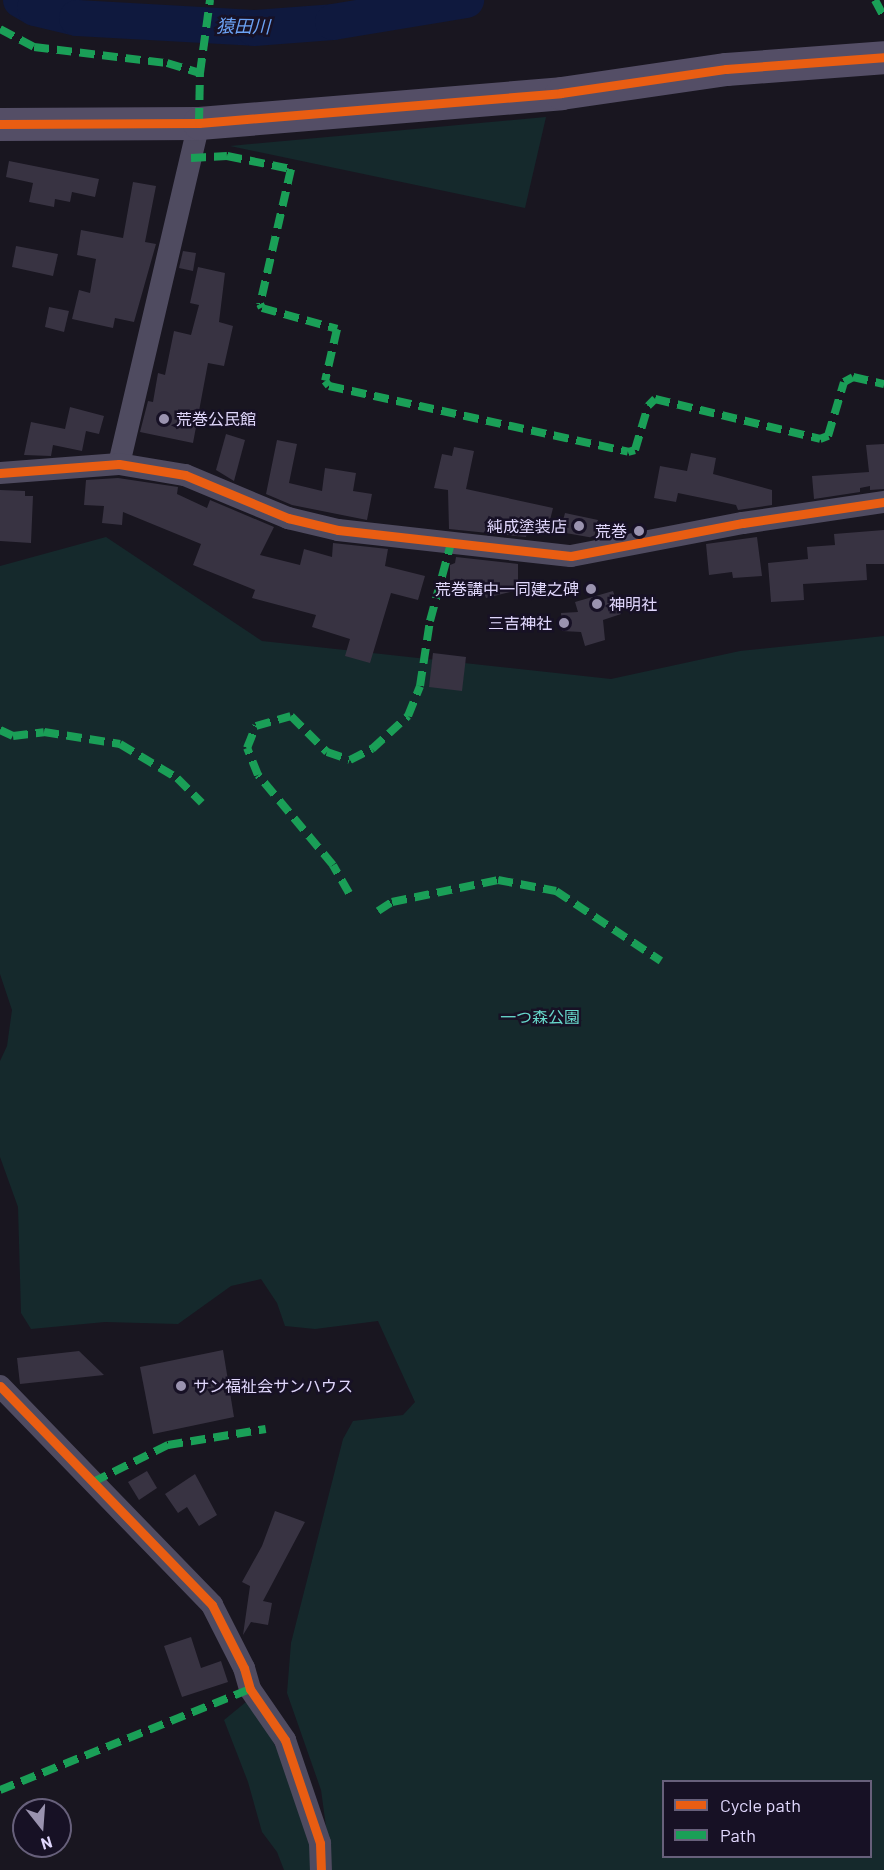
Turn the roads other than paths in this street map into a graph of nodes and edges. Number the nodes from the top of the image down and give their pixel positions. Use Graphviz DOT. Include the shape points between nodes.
graph roads {
  1 [pos="884,57"];
  2 [pos="199,123"];
  3 [pos="0,124"];
  4 [pos="119,464"];
  5 [pos="0,473"];
  6 [pos="884,502"];
  7 [pos="0,1386"];
  8 [pos="321,1870"];
  1 -- 2 [label="street" via="726,69 561,93"];
  2 -- 3 [label="street"];
  2 -- 4 [label="street"];
  4 -- 5 [label="street"];
  4 -- 6 [label="street" via="185,475 288,518 338,530 571,556 743,523"];
  7 -- 8 [label="street" via="212,1605 244,1668 250,1689 285,1740 311,1810 320,1843"];
}
